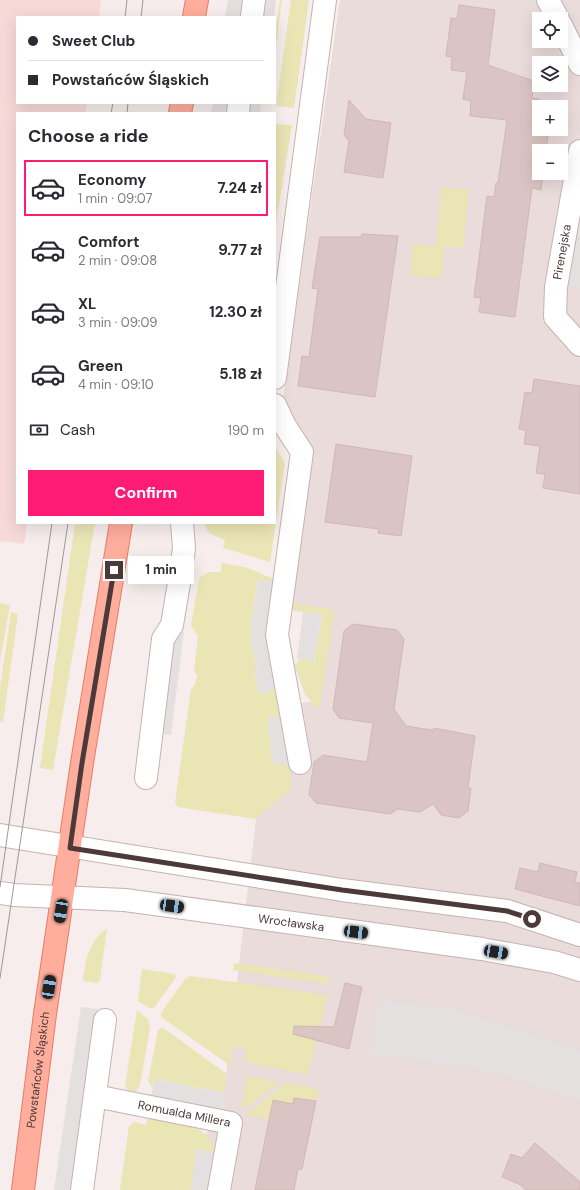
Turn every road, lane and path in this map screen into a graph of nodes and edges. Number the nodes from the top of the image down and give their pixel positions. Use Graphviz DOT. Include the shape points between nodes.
graph roads {
  1 [pos="196,0"];
  2 [pos="254,0"];
  3 [pos="325,0"];
  4 [pos="548,0"];
  5 [pos="554,12"];
  6 [pos="194,16"];
  7 [pos="252,16"];
  8 [pos="568,39"];
  9 [pos="580,64"];
  10 [pos="580,151"];
  11 [pos="580,345"];
  12 [pos="276,370"];
  13 [pos="276,407"];
  14 [pos="121,524"];
  15 [pos="182,524"];
  16 [pos="300,763"];
  17 [pos="146,778"];
  18 [pos="0,835"];
  19 [pos="70,848"];
  20 [pos="0,893"];
  21 [pos="63,897"];
  22 [pos="580,935"];
  23 [pos="580,970"];
  24 [pos="105,1020"];
  25 [pos="95,1096"];
  26 [pos="23,1190"];
  27 [pos="82,1190"];
  28 [pos="219,1190"];
  1 -- 6 [label="main road"];
  2 -- 7 [label="street"];
  3 -- 12 [label="street"];
  4 -- 5 [label="street"];
  8 -- 9 [label="street"];
  10 -- 11 [label="street, Pirenejska" via="556,287 555,317"];
  13 -- 16 [label="street" via="302,452 277,635"];
  14 -- 19 [label="main road, Powstańców Śląskich"];
  15 -- 17 [label="street" via="184,548 180,577 172,625 163,639"];
  18 -- 19 [label="street"];
  19 -- 21 [label="main road, Powstańców Śląskich"];
  19 -- 22 [label="street" via="342,890 507,911"];
  20 -- 21 [label="street, Wrocławska"];
  21 -- 23 [label="street, Wrocławska" via="125,900 425,941 554,962"];
  21 -- 26 [label="main road, Powstańców Śląskich" via="45,1014"];
  24 -- 25 [label="street"];
  25 -- 27 [label="street"];
  25 -- 28 [label="street, Romualda Millera" via="231,1122"];
}
